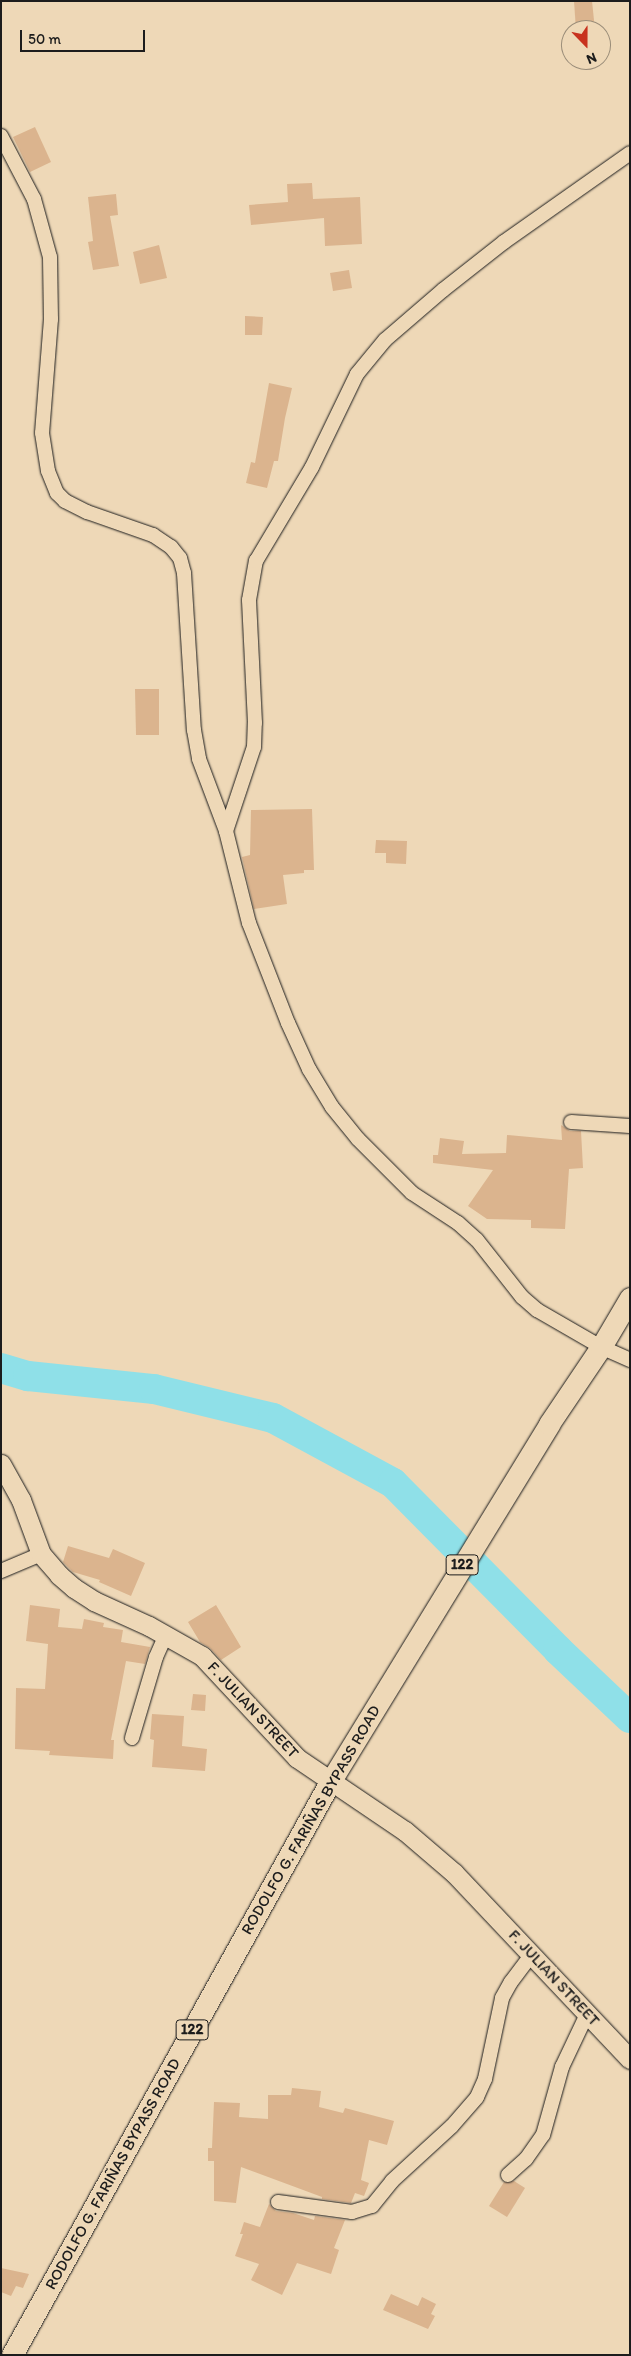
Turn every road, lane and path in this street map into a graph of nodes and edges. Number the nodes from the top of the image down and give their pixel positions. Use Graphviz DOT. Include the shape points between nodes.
graph roads {
  1 [pos="1,136"];
  2 [pos="630,153"];
  3 [pos="226,831"];
  4 [pos="571,1122"];
  5 [pos="630,1126"];
  6 [pos="630,1298"];
  7 [pos="601,1347"];
  8 [pos="630,1360"];
  9 [pos="1,1464"];
  10 [pos="41,1554"];
  11 [pos="1,1572"];
  12 [pos="166,1634"];
  13 [pos="132,1738"];
  14 [pos="330,1782"];
  15 [pos="532,1954"];
  16 [pos="587,2014"];
  17 [pos="630,2059"];
  18 [pos="508,2175"];
  19 [pos="278,2202"];
  20 [pos="12,2355"];
  1 -- 3 [label="street" via="34,199 50,257 51,319 42,433 50,477 57,494 64,501 153,535 171,547 180,558 188,620 194,730 199,758"];
  2 -- 3 [label="street" via="504,242 444,290 385,340 356,374 312,467 256,561 249,600 256,723 254,748"];
  3 -- 7 [label="street" via="249,923 288,1023 309,1069 332,1106 358,1139 412,1193 458,1223 477,1240 522,1297 537,1310"];
  4 -- 5 [label="street"];
  6 -- 7 [label="main road, RODOLFO G. FARIÑAS BYPASS ROAD / 122"];
  7 -- 8 [label="street"];
  7 -- 14 [label="main road, RODOLFO G. FARIÑAS BYPASS ROAD / 122" via="549,1424"];
  9 -- 10 [label="street, F. JULIAN STREET" via="21,1500"];
  10 -- 11 [label="street"];
  10 -- 12 [label="street, F. JULIAN STREET" via="74,1588 94,1601"];
  12 -- 13 [label="street"];
  12 -- 14 [label="street, F. JULIAN STREET" via="202,1656 277,1739"];
  14 -- 15 [label="street, F. JULIAN STREET" via="432,1853"];
  14 -- 20 [label="main road, RODOLFO G. FARIÑAS BYPASS ROAD / 122"];
  15 -- 16 [label="street, F. JULIAN STREET"];
  15 -- 19 [label="street" via="502,1998 485,2080 477,2096 452,2126 392,2181 372,2206 352,2212"];
  16 -- 17 [label="street, F. JULIAN STREET"];
  16 -- 18 [label="street" via="562,2067 543,2135 526,2159"];
}
